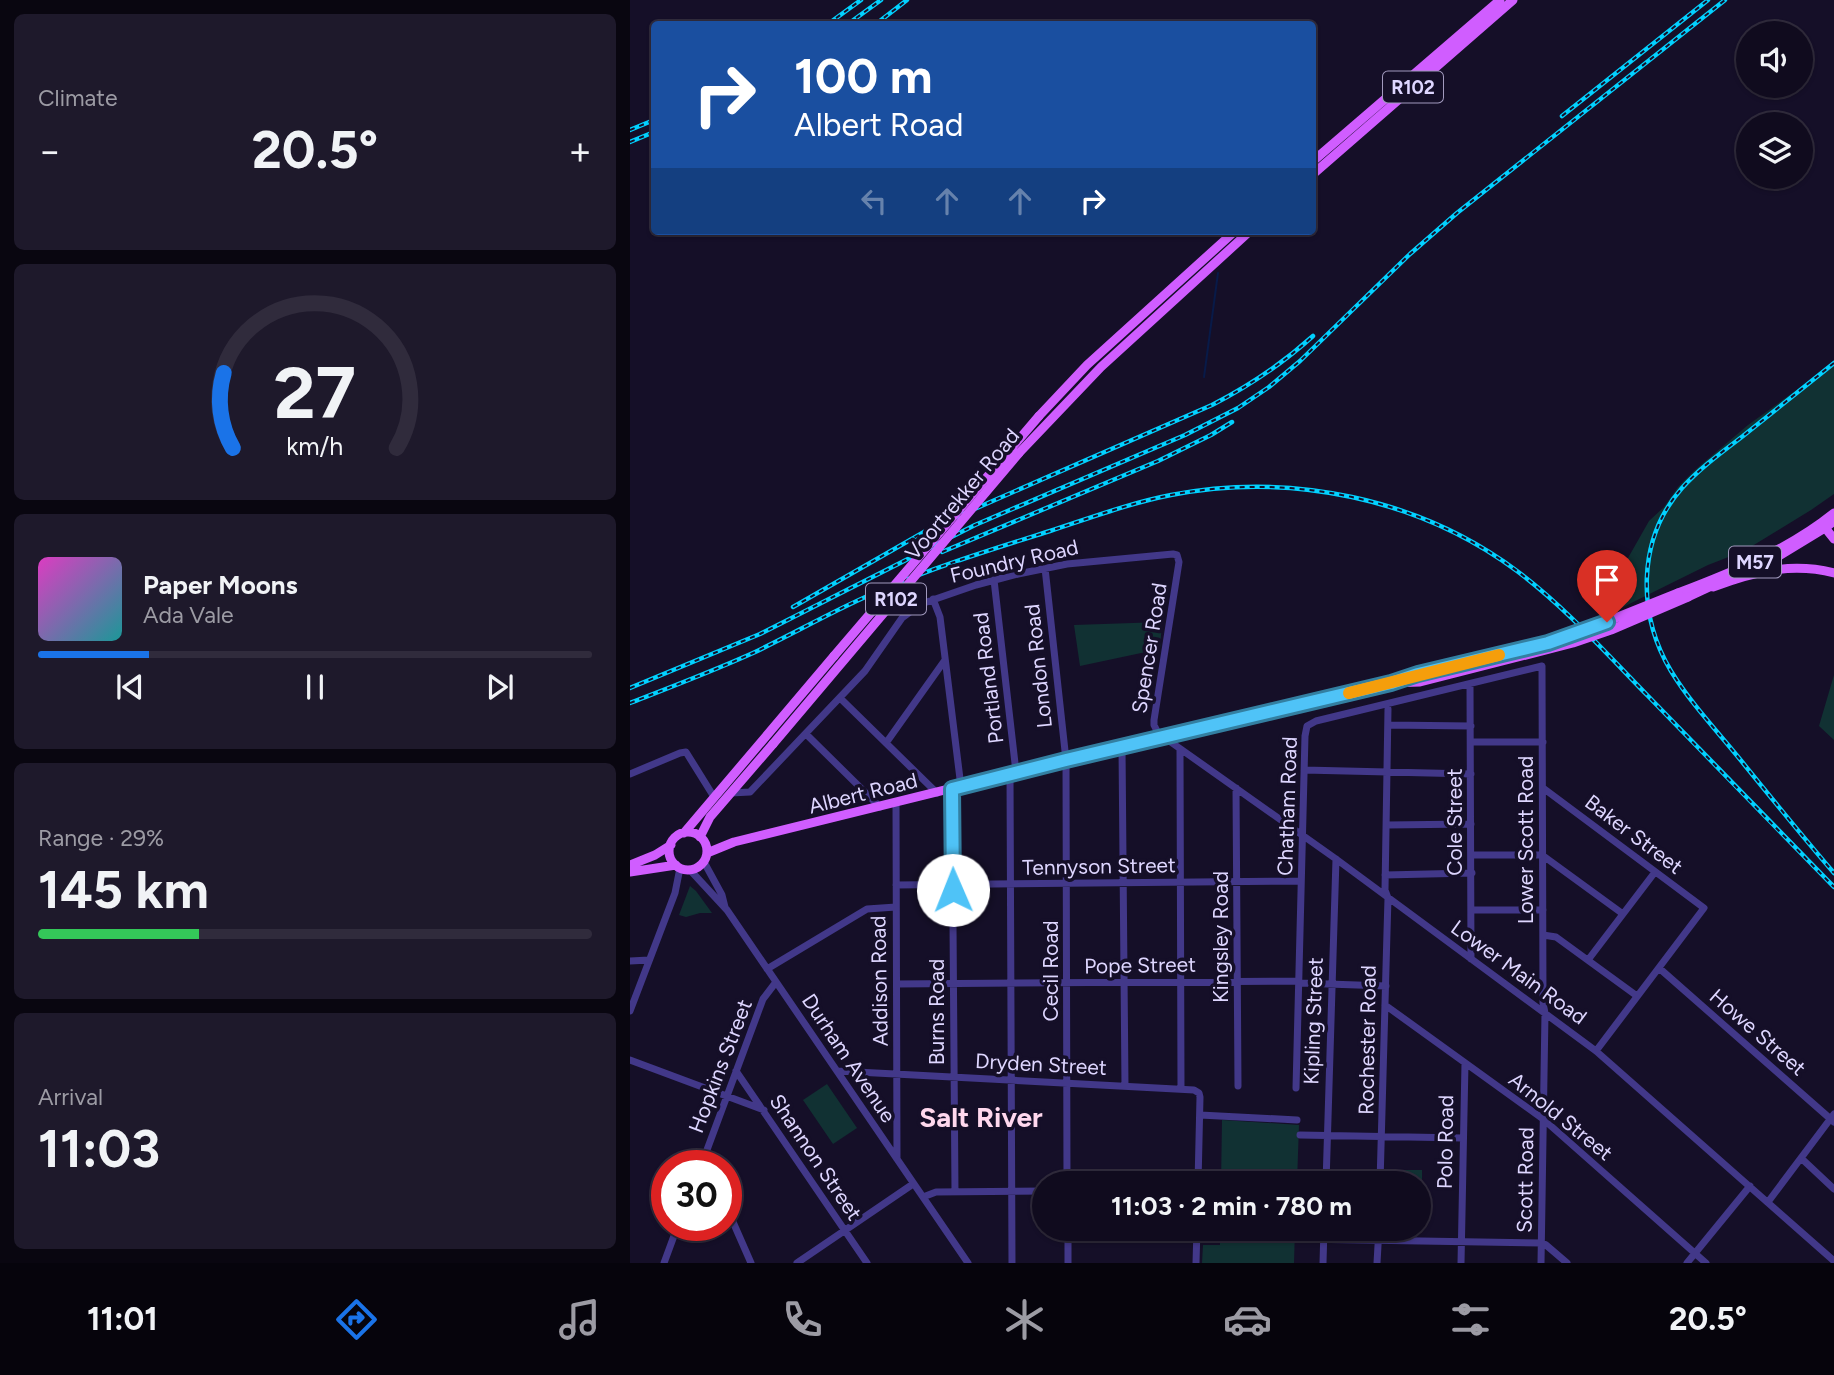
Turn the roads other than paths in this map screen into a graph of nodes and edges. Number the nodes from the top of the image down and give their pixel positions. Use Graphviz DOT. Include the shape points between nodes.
graph roads {
  1 [pos="1500,0"];
  2 [pos="1513,0"];
  3 [pos="1367,121"];
  4 [pos="1316,165"];
  5 [pos="1230,235"];
  6 [pos="1246,235"];
  7 [pos="1829,523"];
  8 [pos="1834,539"];
  9 [pos="1179,560"];
  10 [pos="1045,568"];
  11 [pos="1834,573"];
  12 [pos="994,580"];
  13 [pos="1708,589"];
  14 [pos="1683,595"];
  15 [pos="933,599"];
  16 [pos="946,659"];
  17 [pos="1542,666"];
  18 [pos="1470,685"];
  19 [pos="840,698"];
  20 [pos="1388,709"];
  21 [pos="1388,725"];
  22 [pos="1471,726"];
  23 [pos="806,734"];
  24 [pos="1163,737"];
  25 [pos="1471,742"];
  26 [pos="1543,742"];
  27 [pos="887,743"];
  28 [pos="1122,747"];
  29 [pos="1180,750"];
  30 [pos="1066,760"];
  31 [pos="1304,770"];
  32 [pos="1387,772"];
  33 [pos="1013,773"];
  34 [pos="630,774"];
  35 [pos="1471,774"];
  36 [pos="957,788"];
  37 [pos="1236,788"];
  38 [pos="1543,789"];
  39 [pos="731,793"];
  40 [pos="937,793"];
  41 [pos="714,797"];
  42 [pos="896,803"];
  43 [pos="880,807"];
  44 [pos="1471,824"];
  45 [pos="1387,825"];
  46 [pos="684,833"];
  47 [pos="1303,836"];
  48 [pos="703,839"];
  49 [pos="734,842"];
  50 [pos="671,845"];
  51 [pos="1472,855"];
  52 [pos="1542,855"];
  53 [pos="705,858"];
  54 [pos="1336,859"];
  55 [pos="630,865"];
  56 [pos="684,868"];
  57 [pos="630,872"];
  58 [pos="1656,872"];
  59 [pos="1472,873"];
  60 [pos="1385,875"];
  61 [pos="1301,881"];
  62 [pos="1180,882"];
  63 [pos="1237,882"];
  64 [pos="1123,883"];
  65 [pos="953,884"];
  66 [pos="1010,884"];
  67 [pos="1067,884"];
  68 [pos="896,885"];
  69 [pos="1388,898"];
  70 [pos="896,907"];
  71 [pos="725,908"];
  72 [pos="1472,910"];
  73 [pos="1543,910"];
  74 [pos="1623,914"];
  75 [pos="1543,935"];
  76 [pos="1471,959"];
  77 [pos="649,960"];
  78 [pos="1588,960"];
  79 [pos="630,961"];
  80 [pos="1659,968"];
  81 [pos="767,969"];
  82 [pos="1180,981"];
  83 [pos="1237,981"];
  84 [pos="776,982"];
  85 [pos="1124,982"];
  86 [pos="1299,982"];
  87 [pos="1011,983"];
  88 [pos="1068,983"];
  89 [pos="897,984"];
  90 [pos="953,984"];
  91 [pos="1332,984"];
  92 [pos="1386,986"];
  93 [pos="1637,996"];
  94 [pos="1385,1005"];
  95 [pos="630,1011"];
  96 [pos="1545,1013"];
  97 [pos="1596,1051"];
  98 [pos="630,1060"];
  99 [pos="1465,1063"];
  100 [pos="736,1071"];
  101 [pos="838,1071"];
  102 [pos="898,1074"];
  103 [pos="954,1077"];
  104 [pos="1011,1080"];
  105 [pos="1068,1083"];
  106 [pos="1125,1086"];
  107 [pos="1238,1086"];
  108 [pos="1296,1088"];
  109 [pos="1181,1089"];
  110 [pos="727,1096"];
  111 [pos="764,1110"];
  112 [pos="1200,1115"];
  113 [pos="1833,1118"];
  114 [pos="1543,1119"];
  115 [pos="1297,1120"];
  116 [pos="1300,1135"];
  117 [pos="1327,1136"];
  118 [pos="1382,1137"];
  119 [pos="1463,1138"];
  120 [pos="706,1150"];
  121 [pos="1801,1158"];
  122 [pos="897,1160"];
  123 [pos="1067,1171"];
  124 [pos="1198,1171"];
  125 [pos="1326,1171"];
  126 [pos="1381,1171"];
  127 [pos="913,1184"];
  128 [pos="1750,1186"];
  129 [pos="1834,1189"];
  130 [pos="1032,1191"];
  131 [pos="955,1192"];
  132 [pos="1012,1192"];
  133 [pos="923,1197"];
  134 [pos="1768,1202"];
  135 [pos="845,1230"];
  136 [pos="672,1241"];
  137 [pos="741,1241"];
  138 [pos="1068,1241"];
  139 [pos="1197,1241"];
  140 [pos="1324,1241"];
  141 [pos="1378,1241"];
  142 [pos="1462,1242"];
  143 [pos="1542,1244"];
  144 [pos="1695,1253"];
  145 [pos="1834,1261"];
  146 [pos="664,1263"];
  147 [pos="751,1263"];
  148 [pos="797,1263"];
  149 [pos="867,1263"];
  150 [pos="968,1263"];
  151 [pos="1012,1263"];
  152 [pos="1068,1263"];
  153 [pos="1196,1263"];
  154 [pos="1323,1263"];
  155 [pos="1377,1263"];
  156 [pos="1461,1263"];
  157 [pos="1541,1263"];
  158 [pos="1567,1263"];
  159 [pos="1687,1263"];
  160 [pos="1706,1263"];
  1 -- 3 [label="main road, R102"];
  2 -- 3 [label="main road, R102"];
  3 -- 4 [label="main road, R102"];
  5 -- 41 [label="main road, Voortrekker Road / R102, bridge" via="1087,365 1039,416"];
  6 -- 39 [label="main road, Voortrekker Road / R102, bridge" via="1101,367 1042,428"];
  7 -- 8 [label="main road"];
  7 -- 13 [label="main road, M57" via="1779,555"];
  7 -- 14 [label="main road, M57"];
  9 -- 10 [label="street, Foundry Road" via="1173,554"];
  9 -- 24 [label="street, Spencer Road" via="1154,720"];
  10 -- 12 [label="street, Foundry Road"];
  10 -- 30 [label="street, London Road"];
  11 -- 13 [label="main road" via="1805,568 1768,570"];
  12 -- 15 [label="street, Foundry Road"];
  12 -- 33 [label="street, Portland Road"];
  13 -- 14 [label="main road, M57"];
  14 -- 24 [label="main road, M57, bridge" via="1548,643"];
  15 -- 16 [label="street, Burns Road"];
  15 -- 19 [label="street, Foundry Road" via="902,618"];
  16 -- 27 [label="street"];
  16 -- 36 [label="street, Burns Road"];
  17 -- 18 [label="street, Chatham Road"];
  17 -- 26 [label="street, Lower Scott Road"];
  18 -- 22 [label="street, Cole Street"];
  18 -- 31 [label="street, Chatham Road" via="1311,723 1305,731"];
  19 -- 23 [label="street, Foundry Road"];
  19 -- 27 [label="street"];
  20 -- 21 [label="street, Rochester Road"];
  21 -- 22 [label="street"];
  21 -- 32 [label="street, Rochester Road"];
  22 -- 25 [label="street, Cole Street"];
  23 -- 39 [label="street, Foundry Road" via="750,792"];
  23 -- 43 [label="street"];
  24 -- 28 [label="main road, Albert Road / M57"];
  24 -- 29 [label="street, Lower Main Road"];
  25 -- 26 [label="street"];
  25 -- 35 [label="street, Cole Street"];
  26 -- 38 [label="street, Lower Scott Road"];
  27 -- 40 [label="street"];
  28 -- 30 [label="main road, Albert Road / M57"];
  28 -- 64 [label="street"];
  29 -- 37 [label="street, Lower Main Road"];
  29 -- 62 [label="street"];
  30 -- 33 [label="main road, Albert Road / M57"];
  30 -- 67 [label="street, Cecil Road"];
  31 -- 32 [label="street"];
  31 -- 47 [label="street, Chatham Road"];
  32 -- 35 [label="street"];
  32 -- 45 [label="street, Rochester Road"];
  33 -- 36 [label="main road, Albert Road / M57"];
  33 -- 66 [label="street, Portland Road"];
  34 -- 41 [label="street" via="686,752"];
  35 -- 44 [label="street, Cole Street"];
  36 -- 40 [label="main road, Albert Road / M57"];
  36 -- 65 [label="street, Burns Road"];
  37 -- 47 [label="street, Lower Main Road"];
  37 -- 63 [label="street, Kingsley Road"];
  38 -- 52 [label="street, Lower Scott Road"];
  38 -- 58 [label="street, Baker Street"];
  39 -- 48 [label="main road, Voortrekker Road / R102" via="706,824"];
  40 -- 42 [label="main road, Albert Road / M57"];
  41 -- 46 [label="main road, Voortrekker Road / R102"];
  42 -- 43 [label="main road, Albert Road / M57"];
  42 -- 68 [label="street, Addison Road"];
  43 -- 49 [label="main road, Albert Road / M57"];
  44 -- 45 [label="street"];
  44 -- 51 [label="street, Cole Street"];
  45 -- 60 [label="street, Rochester Road"];
  46 -- 48 [label="main road"];
  46 -- 50 [label="main road, R102"];
  47 -- 54 [label="street, Lower Main Road"];
  47 -- 61 [label="street, Chatham Road"];
  48 -- 49 [label="main road, Albert Road / M57"];
  48 -- 53 [label="main road"];
  49 -- 53 [label="main road, Albert Road / M57"];
  50 -- 55 [label="main road, R102"];
  50 -- 56 [label="main road" via="670,856"];
  51 -- 52 [label="street"];
  51 -- 59 [label="street, Cole Street"];
  52 -- 73 [label="street, Lower Scott Road"];
  52 -- 74 [label="street"];
  53 -- 56 [label="main road" via="698,867"];
  53 -- 71 [label="street, Durham Avenue"];
  54 -- 69 [label="street, Lower Main Road"];
  54 -- 91 [label="street, Kipling Street"];
  56 -- 57 [label="main road"];
  56 -- 71 [label="street, Durham Avenue"];
  56 -- 77 [label="street"];
  58 -- 74 [label="street"];
  58 -- 80 [label="street, Baker Street" via="1704,908"];
  59 -- 60 [label="street"];
  59 -- 72 [label="street, Cole Street"];
  60 -- 69 [label="street, Rochester Road"];
  61 -- 63 [label="street, Tennyson Street"];
  61 -- 86 [label="street, Chatham Road"];
  62 -- 63 [label="street, Tennyson Street"];
  62 -- 64 [label="street, Tennyson Street"];
  62 -- 82 [label="street"];
  63 -- 83 [label="street, Kingsley Road"];
  64 -- 67 [label="street, Tennyson Street"];
  64 -- 85 [label="street"];
  65 -- 66 [label="street, Tennyson Street"];
  65 -- 68 [label="street, Tennyson Street"];
  65 -- 90 [label="street, Burns Road"];
  66 -- 67 [label="street, Tennyson Street"];
  66 -- 87 [label="street, Portland Road"];
  67 -- 88 [label="street, Cecil Road"];
  68 -- 70 [label="street, Addison Road"];
  69 -- 76 [label="street, Lower Main Road"];
  69 -- 92 [label="street, Rochester Road"];
  70 -- 81 [label="street" via="867,909"];
  70 -- 89 [label="street, Addison Road"];
  71 -- 81 [label="street, Durham Avenue"];
  72 -- 73 [label="street"];
  72 -- 76 [label="street, Cole Street"];
  73 -- 75 [label="street, Lower Scott Road"];
  74 -- 78 [label="street"];
  75 -- 78 [label="street" via="1556,937"];
  75 -- 96 [label="street, Lower Scott Road"];
  76 -- 96 [label="street, Lower Main Road"];
  77 -- 79 [label="street"];
  77 -- 95 [label="street"];
  78 -- 93 [label="street"];
  80 -- 93 [label="street"];
  80 -- 113 [label="street, Howe Street"];
  81 -- 84 [label="street, Durham Avenue"];
  82 -- 83 [label="street, Pope Street"];
  82 -- 85 [label="street, Pope Street"];
  82 -- 109 [label="street"];
  83 -- 86 [label="street, Pope Street"];
  83 -- 107 [label="street, Kingsley Road"];
  84 -- 100 [label="street, Hopkins Street" via="763,999"];
  84 -- 101 [label="street, Durham Avenue"];
  85 -- 88 [label="street, Pope Street"];
  85 -- 106 [label="street"];
  86 -- 91 [label="street, Pope Street"];
  86 -- 108 [label="street, Chatham Road"];
  87 -- 88 [label="street, Pope Street"];
  87 -- 90 [label="street, Pope Street"];
  87 -- 104 [label="street, Portland Road"];
  88 -- 105 [label="street, Cecil Road"];
  89 -- 90 [label="street, Pope Street"];
  89 -- 102 [label="street, Addison Road"];
  90 -- 103 [label="street, Burns Road"];
  91 -- 92 [label="street, Pope Street"];
  91 -- 117 [label="street, Kipling Street"];
  92 -- 94 [label="street, Rochester Road"];
  93 -- 97 [label="street"];
  94 -- 99 [label="street, Arnold Street"];
  94 -- 118 [label="street, Rochester Road"];
  96 -- 97 [label="street, Lower Main Road"];
  96 -- 114 [label="street, Scott Road"];
  97 -- 128 [label="street, Lower Main Road"];
  98 -- 110 [label="street"];
  99 -- 114 [label="street, Arnold Street"];
  99 -- 119 [label="street, Polo Road"];
  100 -- 110 [label="street, Hopkins Street"];
  100 -- 111 [label="street, Shannon Street"];
  101 -- 102 [label="street, Dryden Street"];
  101 -- 122 [label="street, Durham Avenue"];
  102 -- 103 [label="street, Dryden Street"];
  102 -- 122 [label="street, Addison Road"];
  103 -- 104 [label="street, Dryden Street"];
  103 -- 131 [label="street, Burns Road"];
  104 -- 105 [label="street, Dryden Street"];
  104 -- 132 [label="street, Portland Road"];
  105 -- 106 [label="street, Dryden Street"];
  105 -- 123 [label="street, Cecil Road"];
  106 -- 109 [label="street, Dryden Street"];
  109 -- 112 [label="street, Dryden Street" via="1199,1093"];
  110 -- 111 [label="street"];
  110 -- 120 [label="street, Hopkins Street"];
  111 -- 135 [label="street, Shannon Street"];
  112 -- 115 [label="street"];
  112 -- 124 [label="street"];
  113 -- 121 [label="street"];
  114 -- 143 [label="street, Scott Road"];
  114 -- 144 [label="street, Arnold Street"];
  116 -- 117 [label="street"];
  117 -- 118 [label="street"];
  117 -- 125 [label="street, Kipling Street"];
  118 -- 119 [label="street"];
  118 -- 126 [label="street, Rochester Road"];
  119 -- 142 [label="street, Polo Road"];
  121 -- 129 [label="street"];
  121 -- 134 [label="street"];
  122 -- 127 [label="street, Durham Avenue"];
  127 -- 133 [label="street, Durham Avenue"];
  127 -- 135 [label="street"];
  128 -- 134 [label="street, Lower Main Road"];
  128 -- 144 [label="street"];
  130 -- 132 [label="street"];
  131 -- 132 [label="street"];
  131 -- 133 [label="street"];
  132 -- 151 [label="street, Portland Road"];
  133 -- 150 [label="street, Durham Avenue"];
  134 -- 145 [label="street, Lower Main Road"];
  135 -- 148 [label="street"];
  135 -- 149 [label="street, Shannon Street"];
  136 -- 146 [label="street"];
  137 -- 147 [label="street"];
  138 -- 152 [label="street"];
  139 -- 153 [label="street"];
  140 -- 154 [label="street"];
  141 -- 142 [label="street"];
  141 -- 155 [label="street"];
  142 -- 143 [label="street"];
  142 -- 156 [label="street, Polo Road"];
  143 -- 157 [label="street, Scott Road"];
  143 -- 158 [label="street"];
  144 -- 159 [label="street"];
  144 -- 160 [label="street, Arnold Street"];
}
